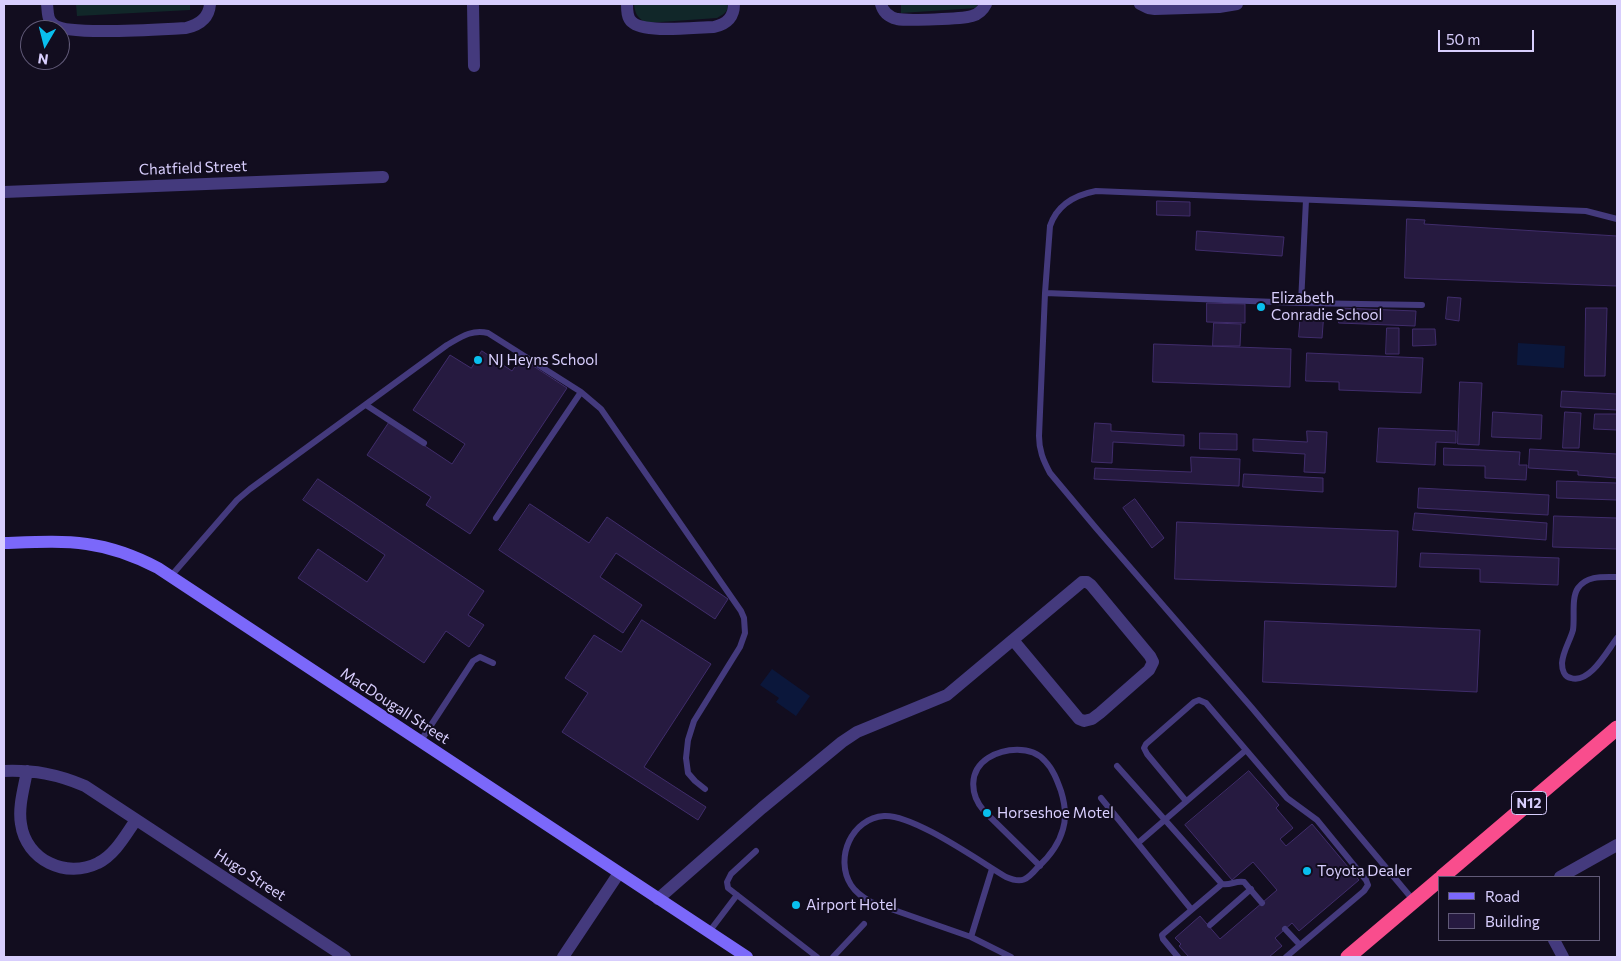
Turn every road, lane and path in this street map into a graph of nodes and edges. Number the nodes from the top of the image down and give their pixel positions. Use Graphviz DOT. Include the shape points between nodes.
graph roads {
  1 [pos="47,4"];
  2 [pos="210,4"];
  3 [pos="473,4"];
  4 [pos="626,4"];
  5 [pos="734,4"];
  6 [pos="881,4"];
  7 [pos="986,4"];
  8 [pos="1140,4"];
  9 [pos="1237,4"];
  10 [pos="474,66"];
  11 [pos="383,177"];
  12 [pos="4,192"];
  13 [pos="1306,200"];
  14 [pos="1617,218"];
  15 [pos="1045,293"];
  16 [pos="1302,303"];
  17 [pos="1422,305"];
  18 [pos="581,392"];
  19 [pos="366,405"];
  20 [pos="424,443"];
  21 [pos="496,518"];
  22 [pos="4,543"];
  23 [pos="171,576"];
  24 [pos="1617,577"];
  25 [pos="1617,638"];
  26 [pos="1013,640"];
  27 [pos="493,663"];
  28 [pos="1617,728"];
  29 [pos="420,742"];
  30 [pos="1246,750"];
  31 [pos="1117,766"];
  32 [pos="27,770"];
  33 [pos="4,772"];
  34 [pos="705,789"];
  35 [pos="1102,798"];
  36 [pos="1186,801"];
  37 [pos="136,820"];
  38 [pos="1164,820"];
  39 [pos="1138,843"];
  40 [pos="1617,846"];
  41 [pos="756,851"];
  42 [pos="1040,866"];
  43 [pos="992,868"];
  44 [pos="618,873"];
  45 [pos="1443,876"];
  46 [pos="1562,876"];
  47 [pos="1438,881"];
  48 [pos="1222,884"];
  49 [pos="1251,889"];
  50 [pos="737,895"];
  51 [pos="658,898"];
  52 [pos="1414,901"];
  53 [pos="1262,903"];
  54 [pos="1191,909"];
  55 [pos="864,924"];
  56 [pos="1210,925"];
  57 [pos="1285,929"];
  58 [pos="709,932"];
  59 [pos="970,937"];
  60 [pos="1555,941"];
  61 [pos="1300,945"];
  62 [pos="342,956"];
  63 [pos="563,957"];
  64 [pos="747,957"];
  65 [pos="817,957"];
  66 [pos="834,957"];
  67 [pos="1010,957"];
  68 [pos="1178,957"];
  69 [pos="1286,957"];
  70 [pos="1348,957"];
  71 [pos="1564,957"];
  1 -- 2 [label="street" via="52,24 81,31 194,27 208,14"];
  3 -- 10 [label="street"];
  4 -- 5 [label="street" via="632,23 654,29 721,25 730,19"];
  6 -- 7 [label="street" via="887,14 902,19 964,18 978,14"];
  8 -- 9 [label="street" via="1155,9 1219,8"];
  11 -- 12 [label="street, Chatfield Street"];
  13 -- 14 [label="lane" via="1586,212"];
  13 -- 15 [label="lane" via="1106,191 1083,193 1053,217 1048,236"];
  13 -- 16 [label="lane"];
  15 -- 16 [label="lane"];
  15 -- 52 [label="lane" via="1039,446 1050,473"];
  16 -- 17 [label="lane"];
  18 -- 19 [label="lane" via="495,336 476,331 447,345"];
  18 -- 21 [label="lane"];
  18 -- 34 [label="lane" via="607,417 744,618 745,633 740,647 694,721 688,740 688,773"];
  19 -- 20 [label="lane"];
  19 -- 23 [label="lane" via="242,495"];
  22 -- 23 [label="street, MacDougall Street" via="67,541 98,545 137,557"];
  23 -- 29 [label="street, MacDougall Street"];
  24 -- 25 [label="lane" via="1587,580 1577,589 1573,628 1562,662 1564,673 1572,679 1586,676"];
  26 -- 26 [label="street" via="1085,581 1153,662 1149,670 1100,713 1084,721"];
  26 -- 51 [label="street" via="947,695 857,732 842,742"];
  27 -- 29 [label="lane" via="480,657 473,661"];
  28 -- 45 [label="highway, N12"];
  29 -- 44 [label="street, MacDougall Street"];
  30 -- 36 [label="lane"];
  30 -- 36 [label="lane" via="1206,703 1194,702 1144,748"];
  30 -- 61 [label="lane" via="1287,798 1317,820 1368,882 1364,892"];
  31 -- 38 [label="lane"];
  32 -- 33 [label="street, Hugo Street"];
  32 -- 37 [label="street, Hugo Street" via="51,774 84,786"];
  32 -- 37 [label="street" via="20,816 24,835 35,853 53,865 73,869 99,863 114,850"];
  35 -- 39 [label="lane"];
  36 -- 38 [label="lane"];
  37 -- 62 [label="street, Hugo Street"];
  38 -- 39 [label="lane"];
  38 -- 48 [label="lane"];
  39 -- 54 [label="lane"];
  40 -- 46 [label="street"];
  41 -- 50 [label="lane" via="727,880 728,888"];
  42 -- 42 [label="lane" via="984,811 975,797 972,782 975,773 983,762 997,754 1014,750 1030,752 1045,760 1054,774 1064,804 1064,828"];
  42 -- 43 [label="lane" via="1022,881 1012,880"];
  43 -- 59 [label="lane"];
  43 -- 59 [label="lane" via="902,818 885,816 868,820 856,828 848,843 845,872 857,893 871,902"];
  44 -- 51 [label="street, MacDougall Street"];
  44 -- 63 [label="street"];
  47 -- 52 [label="highway, N12"];
  48 -- 49 [label="lane" via="1241,881"];
  48 -- 54 [label="lane"];
  49 -- 53 [label="lane"];
  49 -- 56 [label="lane"];
  50 -- 58 [label="lane"];
  50 -- 65 [label="lane"];
  51 -- 58 [label="street, MacDougall Street"];
  52 -- 70 [label="highway, N12"];
  54 -- 68 [label="lane" via="1162,934 1162,939"];
  55 -- 66 [label="lane"];
  57 -- 61 [label="lane"];
  58 -- 64 [label="street, MacDougall Street"];
  59 -- 67 [label="lane"];
  60 -- 71 [label="street"];
  61 -- 69 [label="lane"];
}
